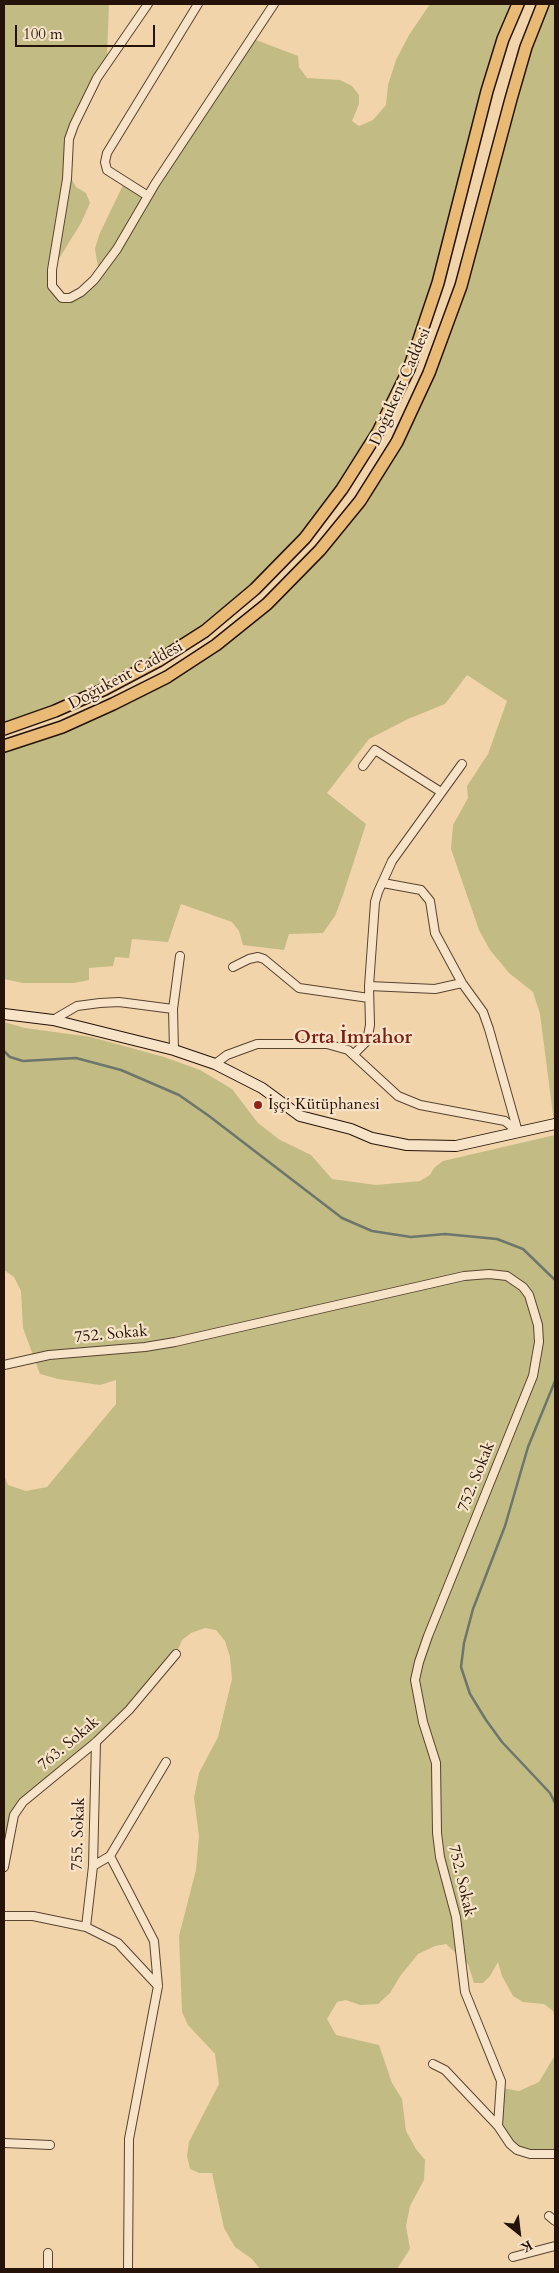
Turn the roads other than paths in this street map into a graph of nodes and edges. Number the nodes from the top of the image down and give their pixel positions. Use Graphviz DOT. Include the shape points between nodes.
graph roads {
  1 [pos="148,4"];
  2 [pos="198,4"];
  3 [pos="274,4"];
  4 [pos="518,4"];
  5 [pos="543,4"];
  6 [pos="148,196"];
  7 [pos="4,729"];
  8 [pos="4,746"];
  9 [pos="462,764"];
  10 [pos="363,766"];
  11 [pos="441,792"];
  12 [pos="383,883"];
  13 [pos="180,956"];
  14 [pos="234,967"];
  15 [pos="462,983"];
  16 [pos="369,986"];
  17 [pos="370,998"];
  18 [pos="173,1009"];
  19 [pos="4,1014"];
  20 [pos="53,1020"];
  21 [pos="174,1050"];
  22 [pos="354,1054"];
  23 [pos="215,1064"];
  24 [pos="555,1124"];
  25 [pos="518,1132"];
  26 [pos="4,1366"];
  27 [pos="176,1654"];
  28 [pos="96,1742"];
  29 [pos="166,1762"];
  30 [pos="110,1856"];
  31 [pos="93,1866"];
  32 [pos="4,1867"];
  33 [pos="4,1916"];
  34 [pos="86,1927"];
  35 [pos="158,1986"];
  36 [pos="433,2064"];
  37 [pos="498,2126"];
  38 [pos="4,2143"];
  39 [pos="50,2145"];
  40 [pos="555,2154"];
  41 [pos="555,2246"];
  42 [pos="48,2253"];
  43 [pos="513,2257"];
  44 [pos="48,2269"];
  45 [pos="128,2269"];
  1 -- 6 [label="street" via="97,78 72,132 52,270 52,286 56,293 62,298 70,298 94,280 117,249"];
  2 -- 6 [label="street" via="107,153 105,162 108,170"];
  3 -- 6 [label="street"];
  4 -- 7 [label="main road, Doğukent Caddesi" via="487,91 438,283 409,369 378,432 342,489 305,538 255,589 205,631 105,689"];
  5 -- 8 [label="main road, Doğukent Caddesi" via="513,90 461,286 429,373 397,442 360,501 320,550 267,604 216,645 167,677 113,704 62,727"];
  9 -- 11 [label="street"];
  10 -- 11 [label="street" via="375,750"];
  11 -- 12 [label="street" via="392,861"];
  12 -- 15 [label="street" via="421,890 426,894 435,933"];
  12 -- 16 [label="street" via="375,902"];
  13 -- 18 [label="street"];
  14 -- 17 [label="street" via="258,957 299,988"];
  15 -- 16 [label="street" via="435,989"];
  15 -- 25 [label="street" via="474,996 489,1029"];
  16 -- 17 [label="street"];
  17 -- 22 [label="street" via="367,1041"];
  18 -- 20 [label="street" via="100,1003 77,1006"];
  18 -- 21 [label="street"];
  19 -- 20 [label="street"];
  20 -- 21 [label="street"];
  21 -- 23 [label="street"];
  22 -- 23 [label="street" via="327,1044 257,1044 227,1055"];
  22 -- 25 [label="street" via="398,1096 420,1105 506,1121"];
  23 -- 25 [label="street" via="262,1088 300,1116 406,1146 456,1146"];
  24 -- 25 [label="street"];
  26 -- 37 [label="street, 752. Sokak" via="49,1354 175,1342 464,1276 507,1276 529,1295 538,1325 538,1352 533,1376 428,1636 415,1680 436,1763 440,1857 456,1917 465,1992 501,2080"];
  27 -- 28 [label="street, 763. Sokak"];
  28 -- 31 [label="street, 755. Sokak"];
  28 -- 32 [label="street, 763. Sokak" via="23,1802 14,1815"];
  29 -- 30 [label="street"];
  30 -- 31 [label="street"];
  30 -- 35 [label="street" via="154,1941"];
  31 -- 34 [label="street, 755. Sokak"];
  33 -- 34 [label="street" via="32,1916"];
  34 -- 35 [label="street" via="118,1943"];
  35 -- 45 [label="street" via="129,2139"];
  36 -- 37 [label="street" via="446,2070"];
  37 -- 40 [label="street" via="517,2150 530,2154"];
  38 -- 39 [label="street"];
  41 -- 43 [label="street"];
  42 -- 44 [label="street"];
}
